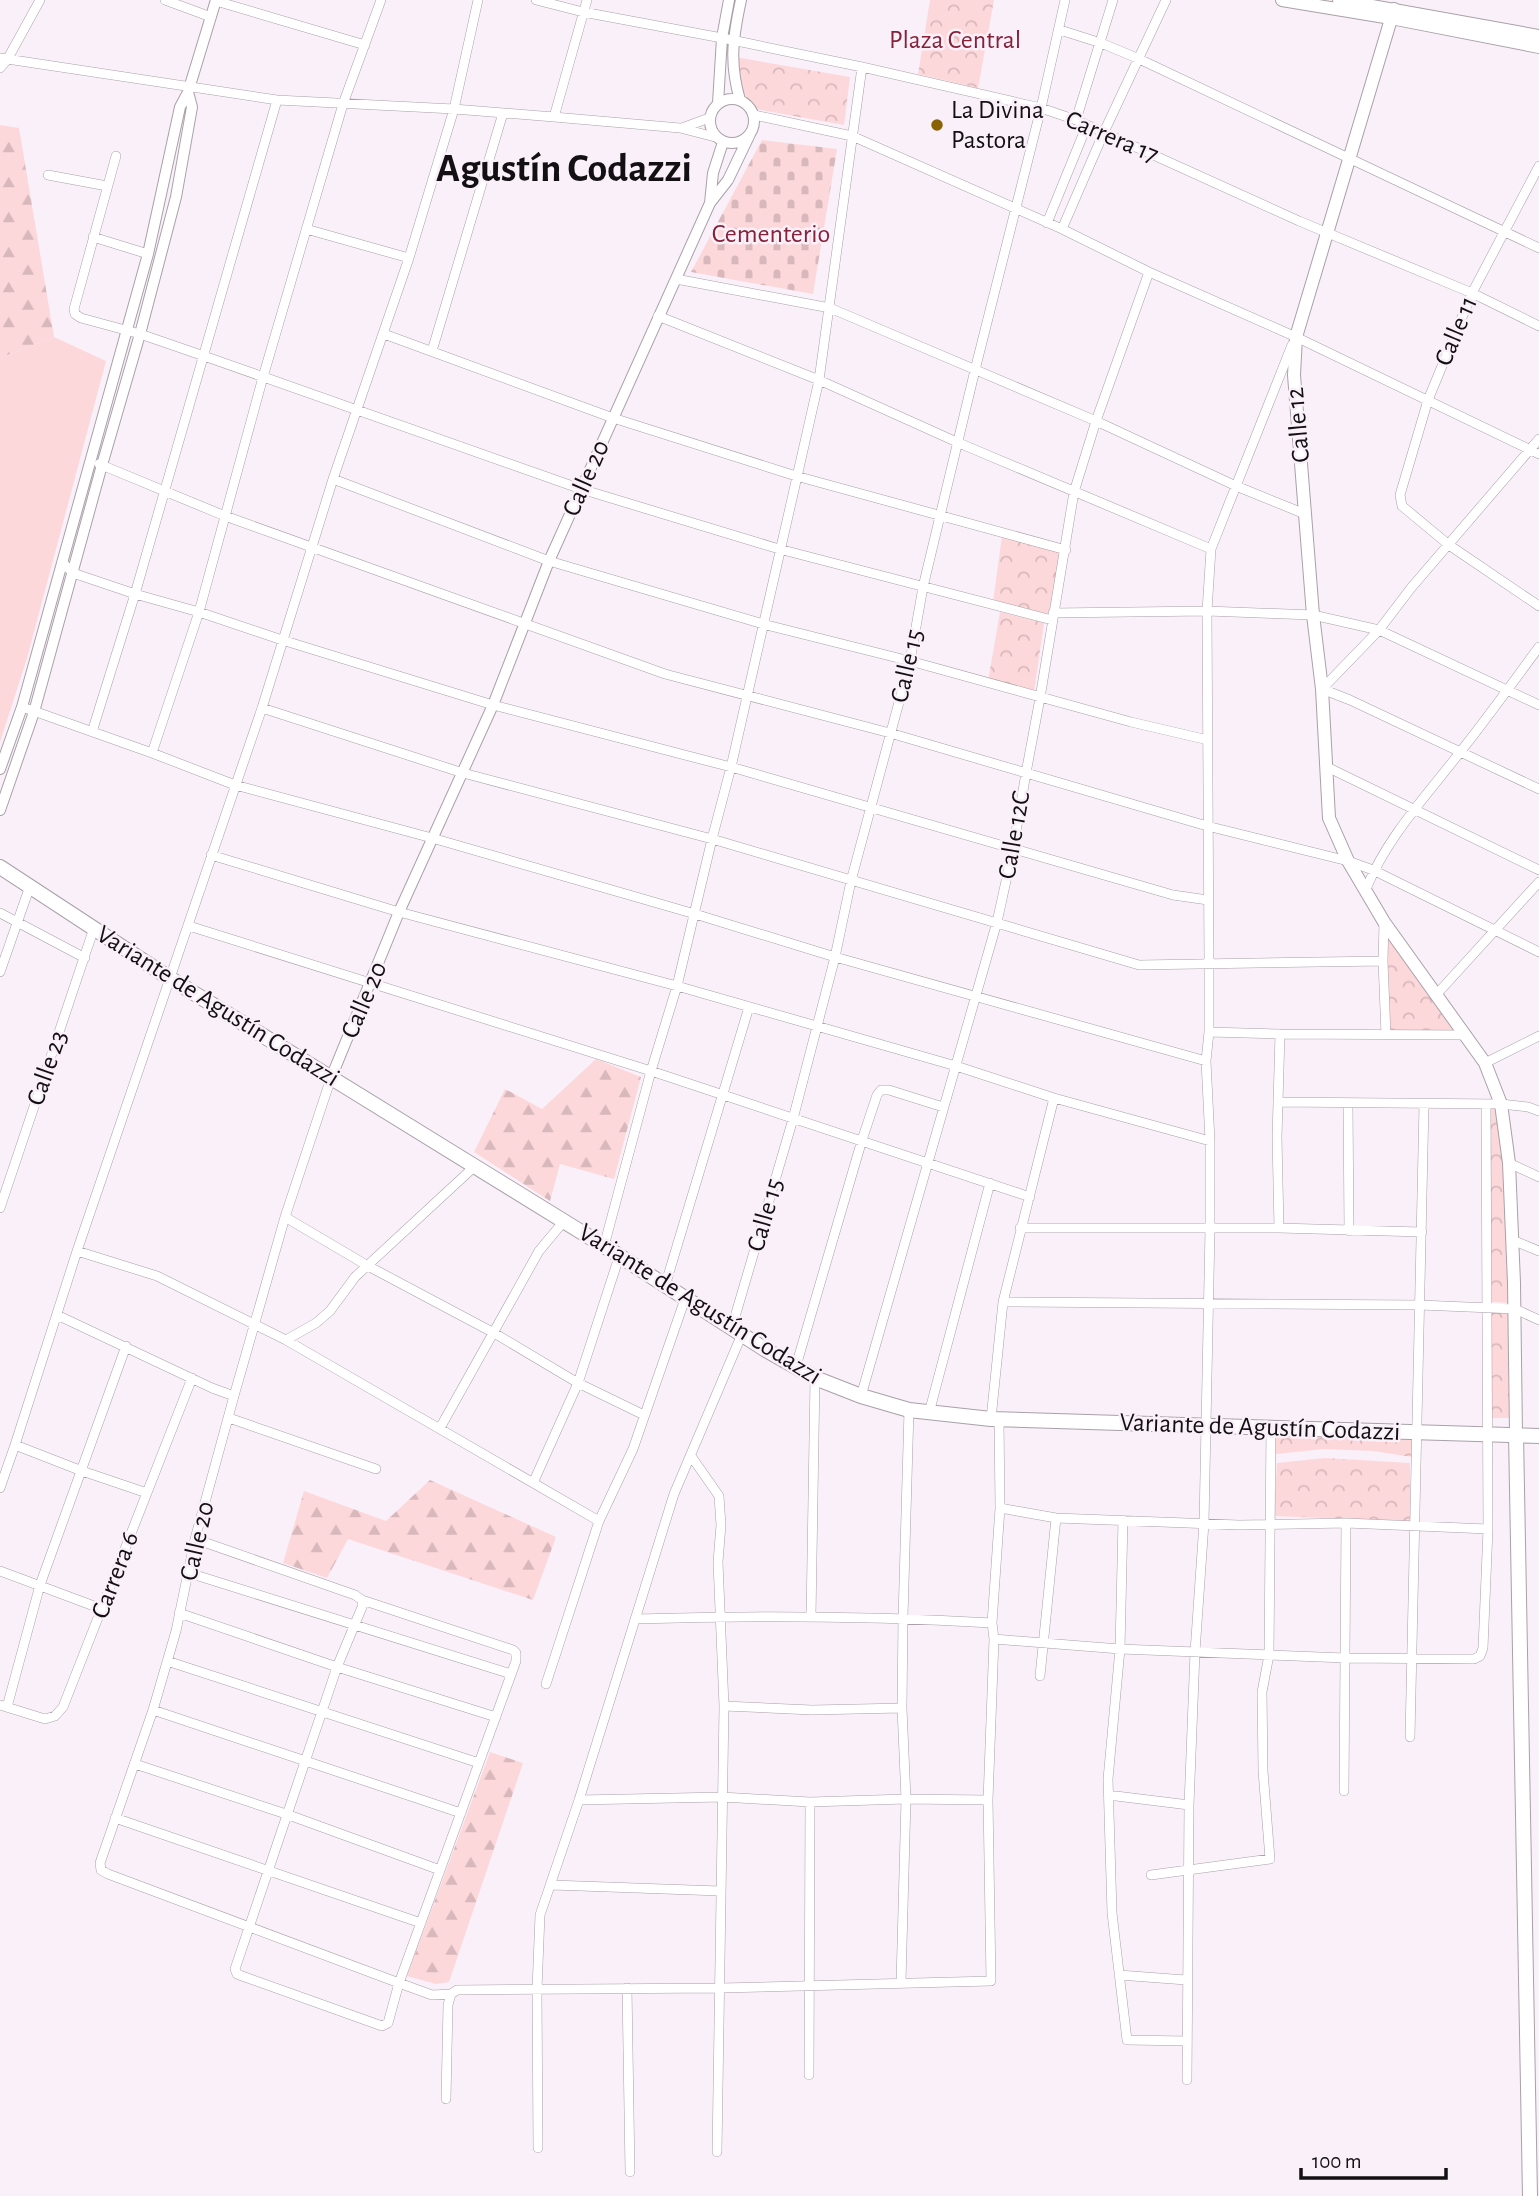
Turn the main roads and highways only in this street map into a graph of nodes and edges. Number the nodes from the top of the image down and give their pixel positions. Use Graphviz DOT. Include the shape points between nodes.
graph roads {
  1 [pos="1282,0"];
  2 [pos="1339,0"];
  3 [pos="1394,9"];
  4 [pos="1539,36"];
  5 [pos="1539,47"];
  6 [pos="0,867"];
  7 [pos="1516,1434"];
  8 [pos="1539,1436"];
  9 [pos="1531,2196"];
  1 -- 3 [label="main road"];
  2 -- 3 [label="main road"];
  3 -- 4 [label="main road"];
  3 -- 5 [label="main road"];
  3 -- 7 [label="main road, Calle 12" via="1296,337 1294,374 1329,818 1384,922 1485,1063 1501,1104 1509,1163"];
  6 -- 7 [label="main road, Variante de Agustín Codazzi" via="171,979 766,1350 815,1378 861,1396 909,1410 995,1419"];
  7 -- 8 [label="main road, Variante de Agustín Codazzi"];
  7 -- 9 [label="main road"];
}
